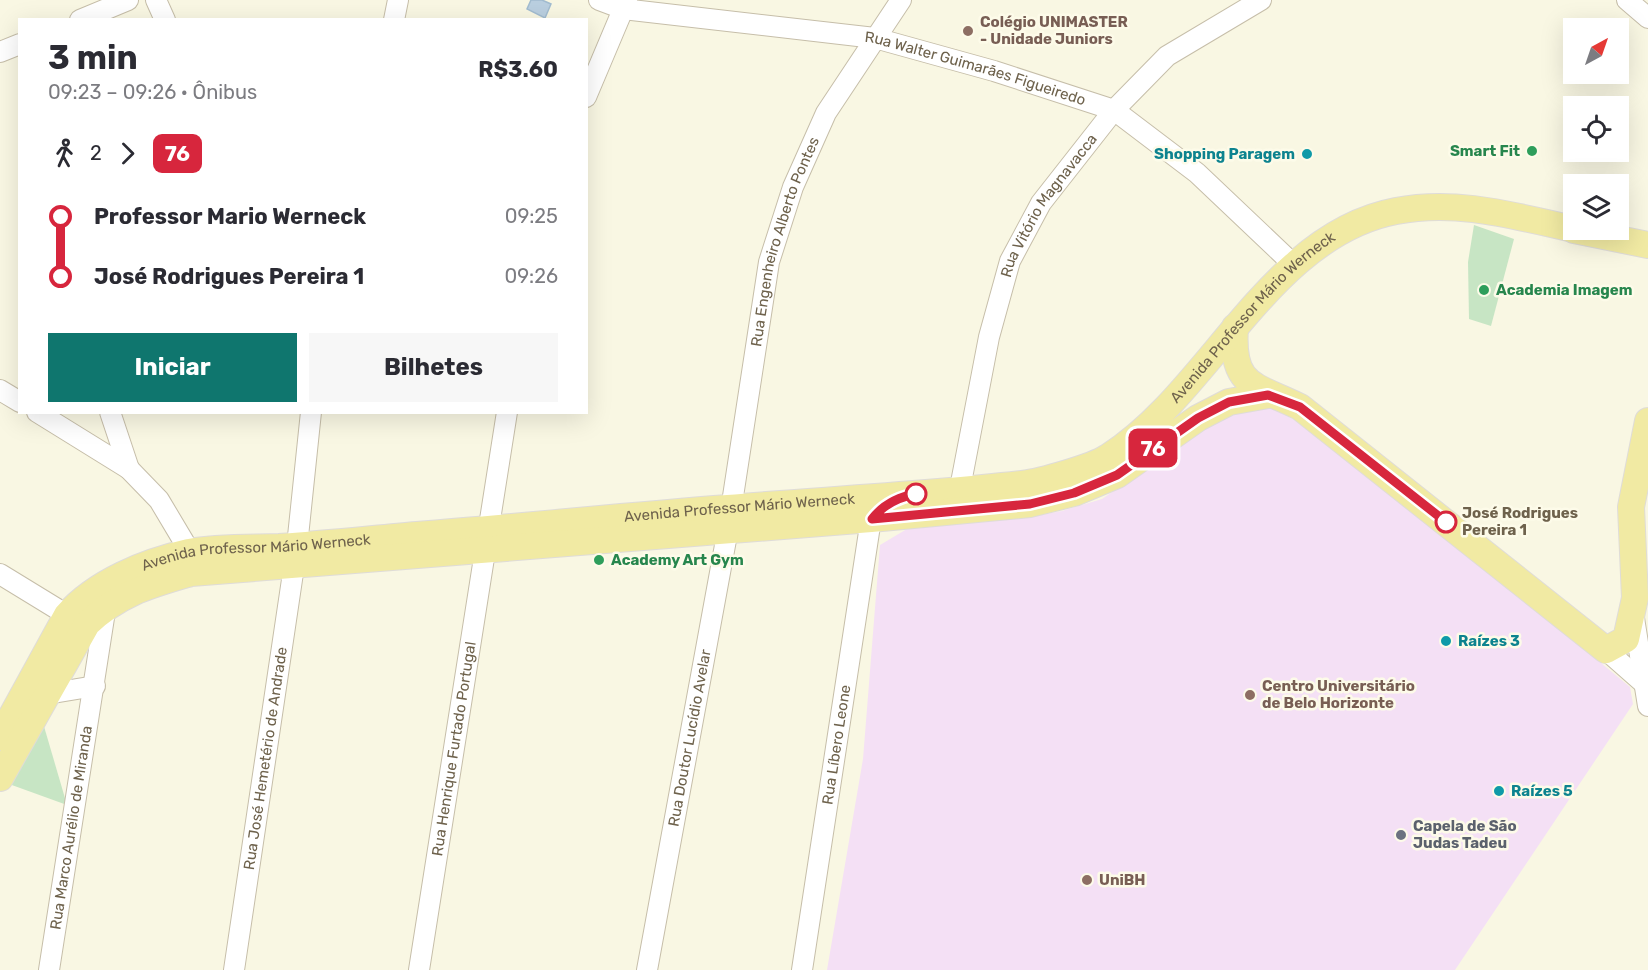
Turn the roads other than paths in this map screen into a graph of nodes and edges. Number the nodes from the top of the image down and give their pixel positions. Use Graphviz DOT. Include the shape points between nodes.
graph roads {
  1 [pos="128,0"];
  2 [pos="156,0"];
  3 [pos="398,0"];
  4 [pos="599,0"];
  5 [pos="901,0"];
  6 [pos="1261,0"];
  7 [pos="1627,0"];
  8 [pos="625,4"];
  9 [pos="85,18"];
  10 [pos="164,18"];
  11 [pos="394,18"];
  12 [pos="1648,18"];
  13 [pos="875,38"];
  14 [pos="18,45"];
  15 [pos="0,52"];
  16 [pos="588,92"];
  17 [pos="1114,110"];
  18 [pos="1563,226"];
  19 [pos="1625,240"];
  20 [pos="1648,245"];
  21 [pos="1294,265"];
  22 [pos="1235,327"];
  23 [pos="0,390"];
  24 [pos="1268,395"];
  25 [pos="18,401"];
  26 [pos="40,414"];
  27 [pos="111,414"];
  28 [pos="311,414"];
  29 [pos="507,414"];
  30 [pos="1647,429"];
  31 [pos="129,469"];
  32 [pos="960,488"];
  33 [pos="911,504"];
  34 [pos="730,518"];
  35 [pos="872,519"];
  36 [pos="487,539"];
  37 [pos="190,552"];
  38 [pos="295,556"];
  39 [pos="0,574"];
  40 [pos="106,605"];
  41 [pos="1634,605"];
  42 [pos="67,615"];
  43 [pos="1648,640"];
  44 [pos="1606,650"];
  45 [pos="41,662"];
  46 [pos="95,686"];
  47 [pos="1646,686"];
  48 [pos="56,693"];
  49 [pos="1648,706"];
  50 [pos="90,724"];
  51 [pos="0,737"];
  52 [pos="0,778"];
  53 [pos="49,970"];
  54 [pos="234,970"];
  55 [pos="419,970"];
  56 [pos="647,970"];
  57 [pos="802,970"];
  1 -- 9 [label="street"];
  2 -- 10 [label="street"];
  3 -- 11 [label="street"];
  4 -- 8 [label="street, Rua Walter Guimarães Figueiredo"];
  5 -- 13 [label="street, Rua Engenheiro Alberto Pontes"];
  6 -- 17 [label="street, Rua Vitório Magnavacca" via="1167,56"];
  7 -- 12 [label="street"];
  8 -- 13 [label="street, Rua Walter Guimarães Figueiredo"];
  8 -- 16 [label="street"];
  13 -- 17 [label="street, Rua Walter Guimarães Figueiredo"];
  13 -- 34 [label="street, Rua Engenheiro Alberto Pontes" via="826,113 793,187 769,262"];
  14 -- 15 [label="street"];
  17 -- 21 [label="street, Rua Walter Guimarães Figueiredo" via="1197,172"];
  17 -- 32 [label="street, Rua Vitório Magnavacca" via="1041,203 1010,261 989,337"];
  18 -- 21 [label="main road, Avenida Professor Mário Werneck" via="1482,208 1398,210 1350,224"];
  19 -- 20 [label="main road, Avenida Professor Mário Werneck"];
  21 -- 22 [label="main road, Avenida Professor Mário Werneck"];
  22 -- 24 [label="main road" via="1233,353 1238,368"];
  22 -- 32 [label="main road, Avenida Professor Mário Werneck" via="1166,410 1105,460 1027,483"];
  23 -- 25 [label="street"];
  24 -- 33 [label="main road, Avenida Professor Mário Werneck" via="1229,402 1198,418 1117,475 1074,493 1030,504"];
  24 -- 44 [label="main road" via="1300,407"];
  26 -- 31 [label="street"];
  27 -- 31 [label="street"];
  28 -- 38 [label="street, Rua José Hemetério de Andrade"];
  29 -- 36 [label="street, Rua Henrique Furtado Portugal"];
  30 -- 41 [label="main road" via="1631,507"];
  31 -- 37 [label="street" via="159,500"];
  32 -- 33 [label="main road, Avenida Professor Mário Werneck"];
  33 -- 34 [label="main road, Avenida Professor Mário Werneck"];
  33 -- 35 [label="main road" via="906,527 897,532 888,532"];
  34 -- 35 [label="main road, Avenida Professor Mário Werneck"];
  34 -- 36 [label="main road, Avenida Professor Mário Werneck"];
  34 -- 56 [label="street, Rua Doutor Lucídio Avelar"];
  35 -- 57 [label="street, Rua Líbero Leone"];
  36 -- 38 [label="main road, Avenida Professor Mário Werneck"];
  36 -- 55 [label="street, Rua Henrique Furtado Portugal"];
  37 -- 38 [label="main road, Avenida Professor Mário Werneck"];
  37 -- 42 [label="main road, Avenida Professor Mário Werneck" via="138,568 96,589"];
  38 -- 40 [label="main road, Avenida Professor Mário Werneck" via="191,573 140,588"];
  38 -- 54 [label="street, Rua José Hemetério de Andrade"];
  39 -- 42 [label="street"];
  40 -- 46 [label="street, Rua Marco Aurélio de Miranda"];
  40 -- 48 [label="main road, Avenida Professor Mário Werneck" via="87,624"];
  41 -- 43 [label="street"];
  41 -- 44 [label="main road" via="1626,639"];
  41 -- 47 [label="street"];
  42 -- 45 [label="main road, Avenida Professor Mário Werneck"];
  44 -- 47 [label="street"];
  45 -- 48 [label="main road" via="41,679"];
  45 -- 51 [label="main road, Avenida Professor Mário Werneck"];
  46 -- 48 [label="street"];
  46 -- 50 [label="street, Rua Marco Aurélio de Miranda"];
  47 -- 49 [label="street"];
  48 -- 50 [label="street"];
  48 -- 52 [label="main road, Avenida Professor Mário Werneck"];
  50 -- 53 [label="street, Rua Marco Aurélio de Miranda"];
}
